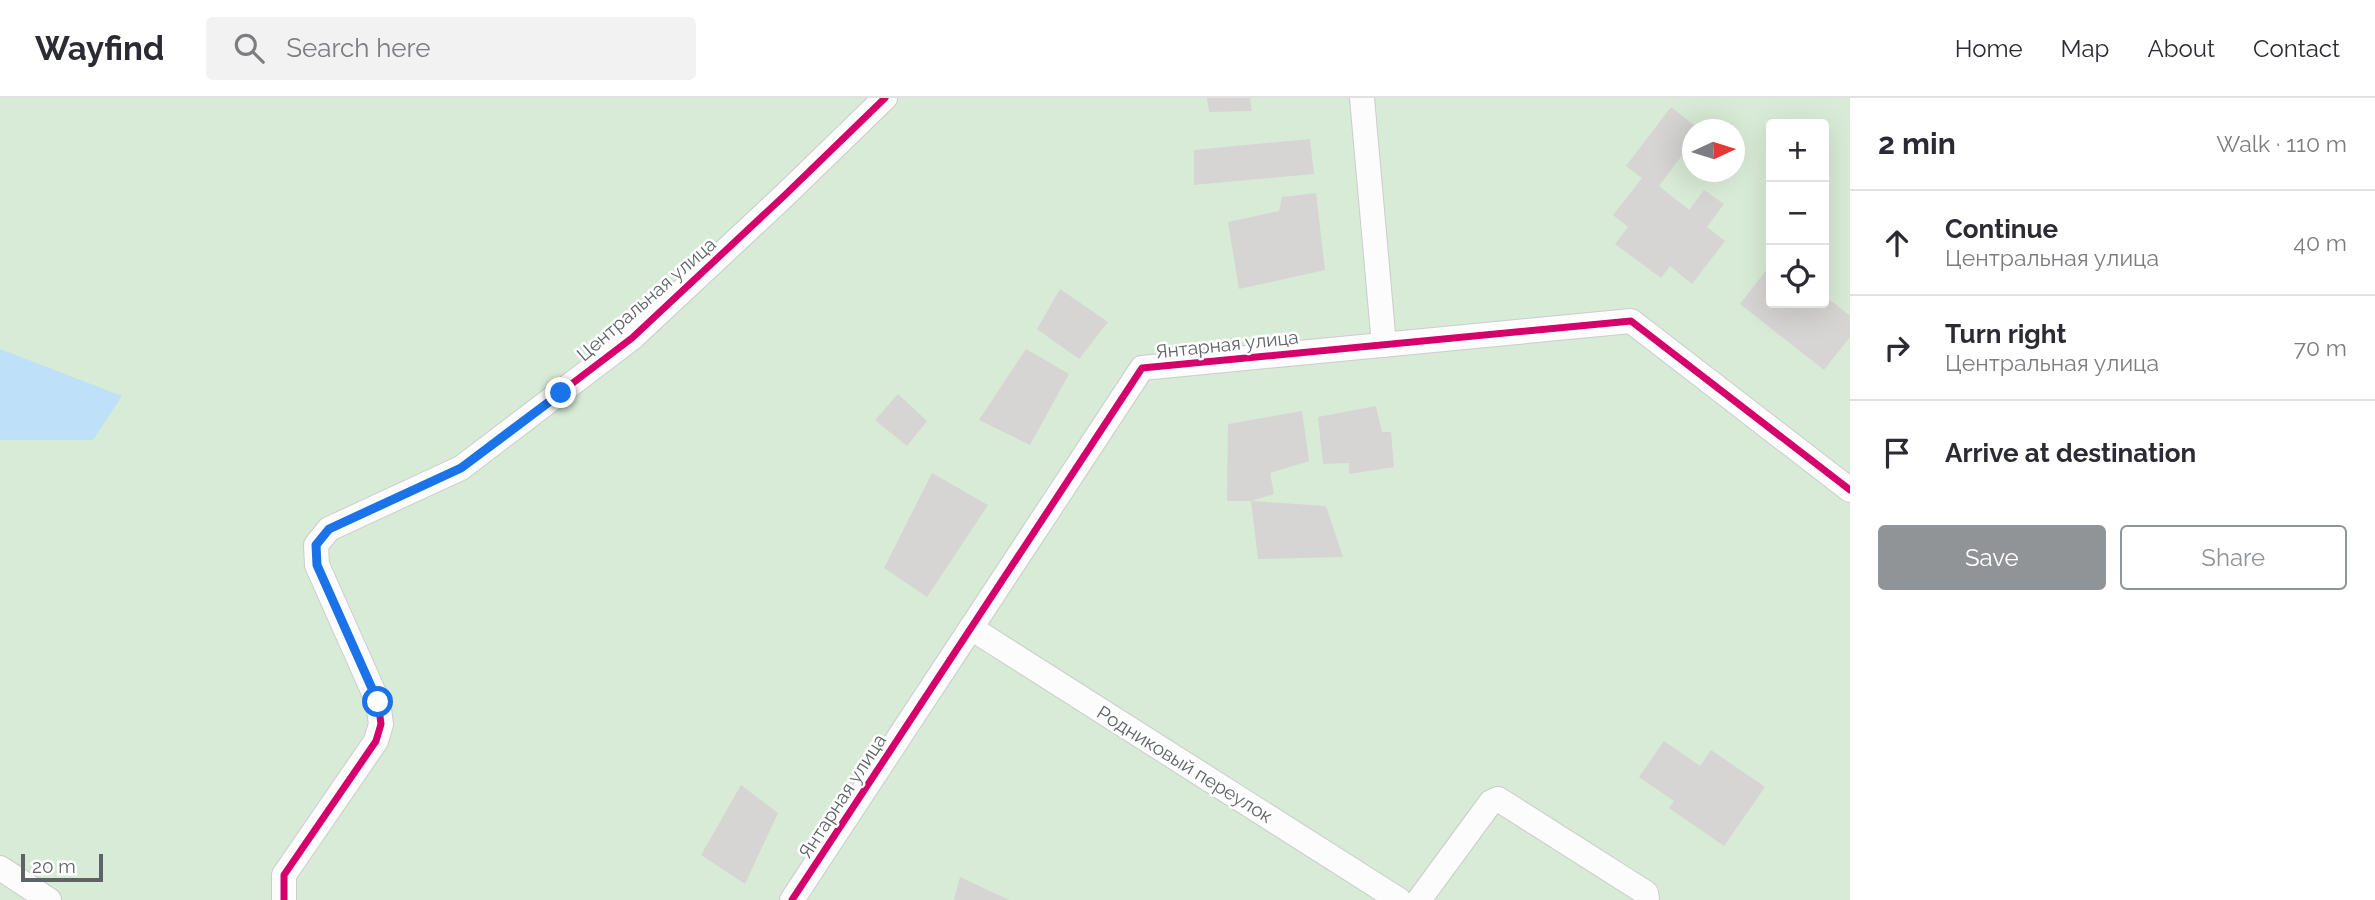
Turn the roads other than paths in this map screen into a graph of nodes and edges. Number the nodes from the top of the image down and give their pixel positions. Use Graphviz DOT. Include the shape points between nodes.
graph roads {
  1 [pos="885,98"];
  2 [pos="1362,98"];
  3 [pos="1384,345"];
  4 [pos="1850,490"];
  5 [pos="971,628"];
  6 [pos="0,868"];
  7 [pos="49,900"];
  8 [pos="284,900"];
  9 [pos="792,900"];
  10 [pos="1399,900"];
  11 [pos="1419,900"];
  12 [pos="1647,900"];
  1 -- 8 [label="street, Центральная улица" via="632,338 461,468 329,529 316,545 317,565 378,702 381,724 376,741 284,875"];
  2 -- 3 [label="street"];
  3 -- 4 [label="street, Янтарная улица" via="1631,321"];
  3 -- 5 [label="street, Янтарная улица" via="1142,368"];
  5 -- 9 [label="street, Янтарная улица"];
  5 -- 10 [label="street, Родниковый переулок"];
  6 -- 7 [label="street"];
  11 -- 12 [label="street" via="1491,802 1498,799 1646,893"];
}
